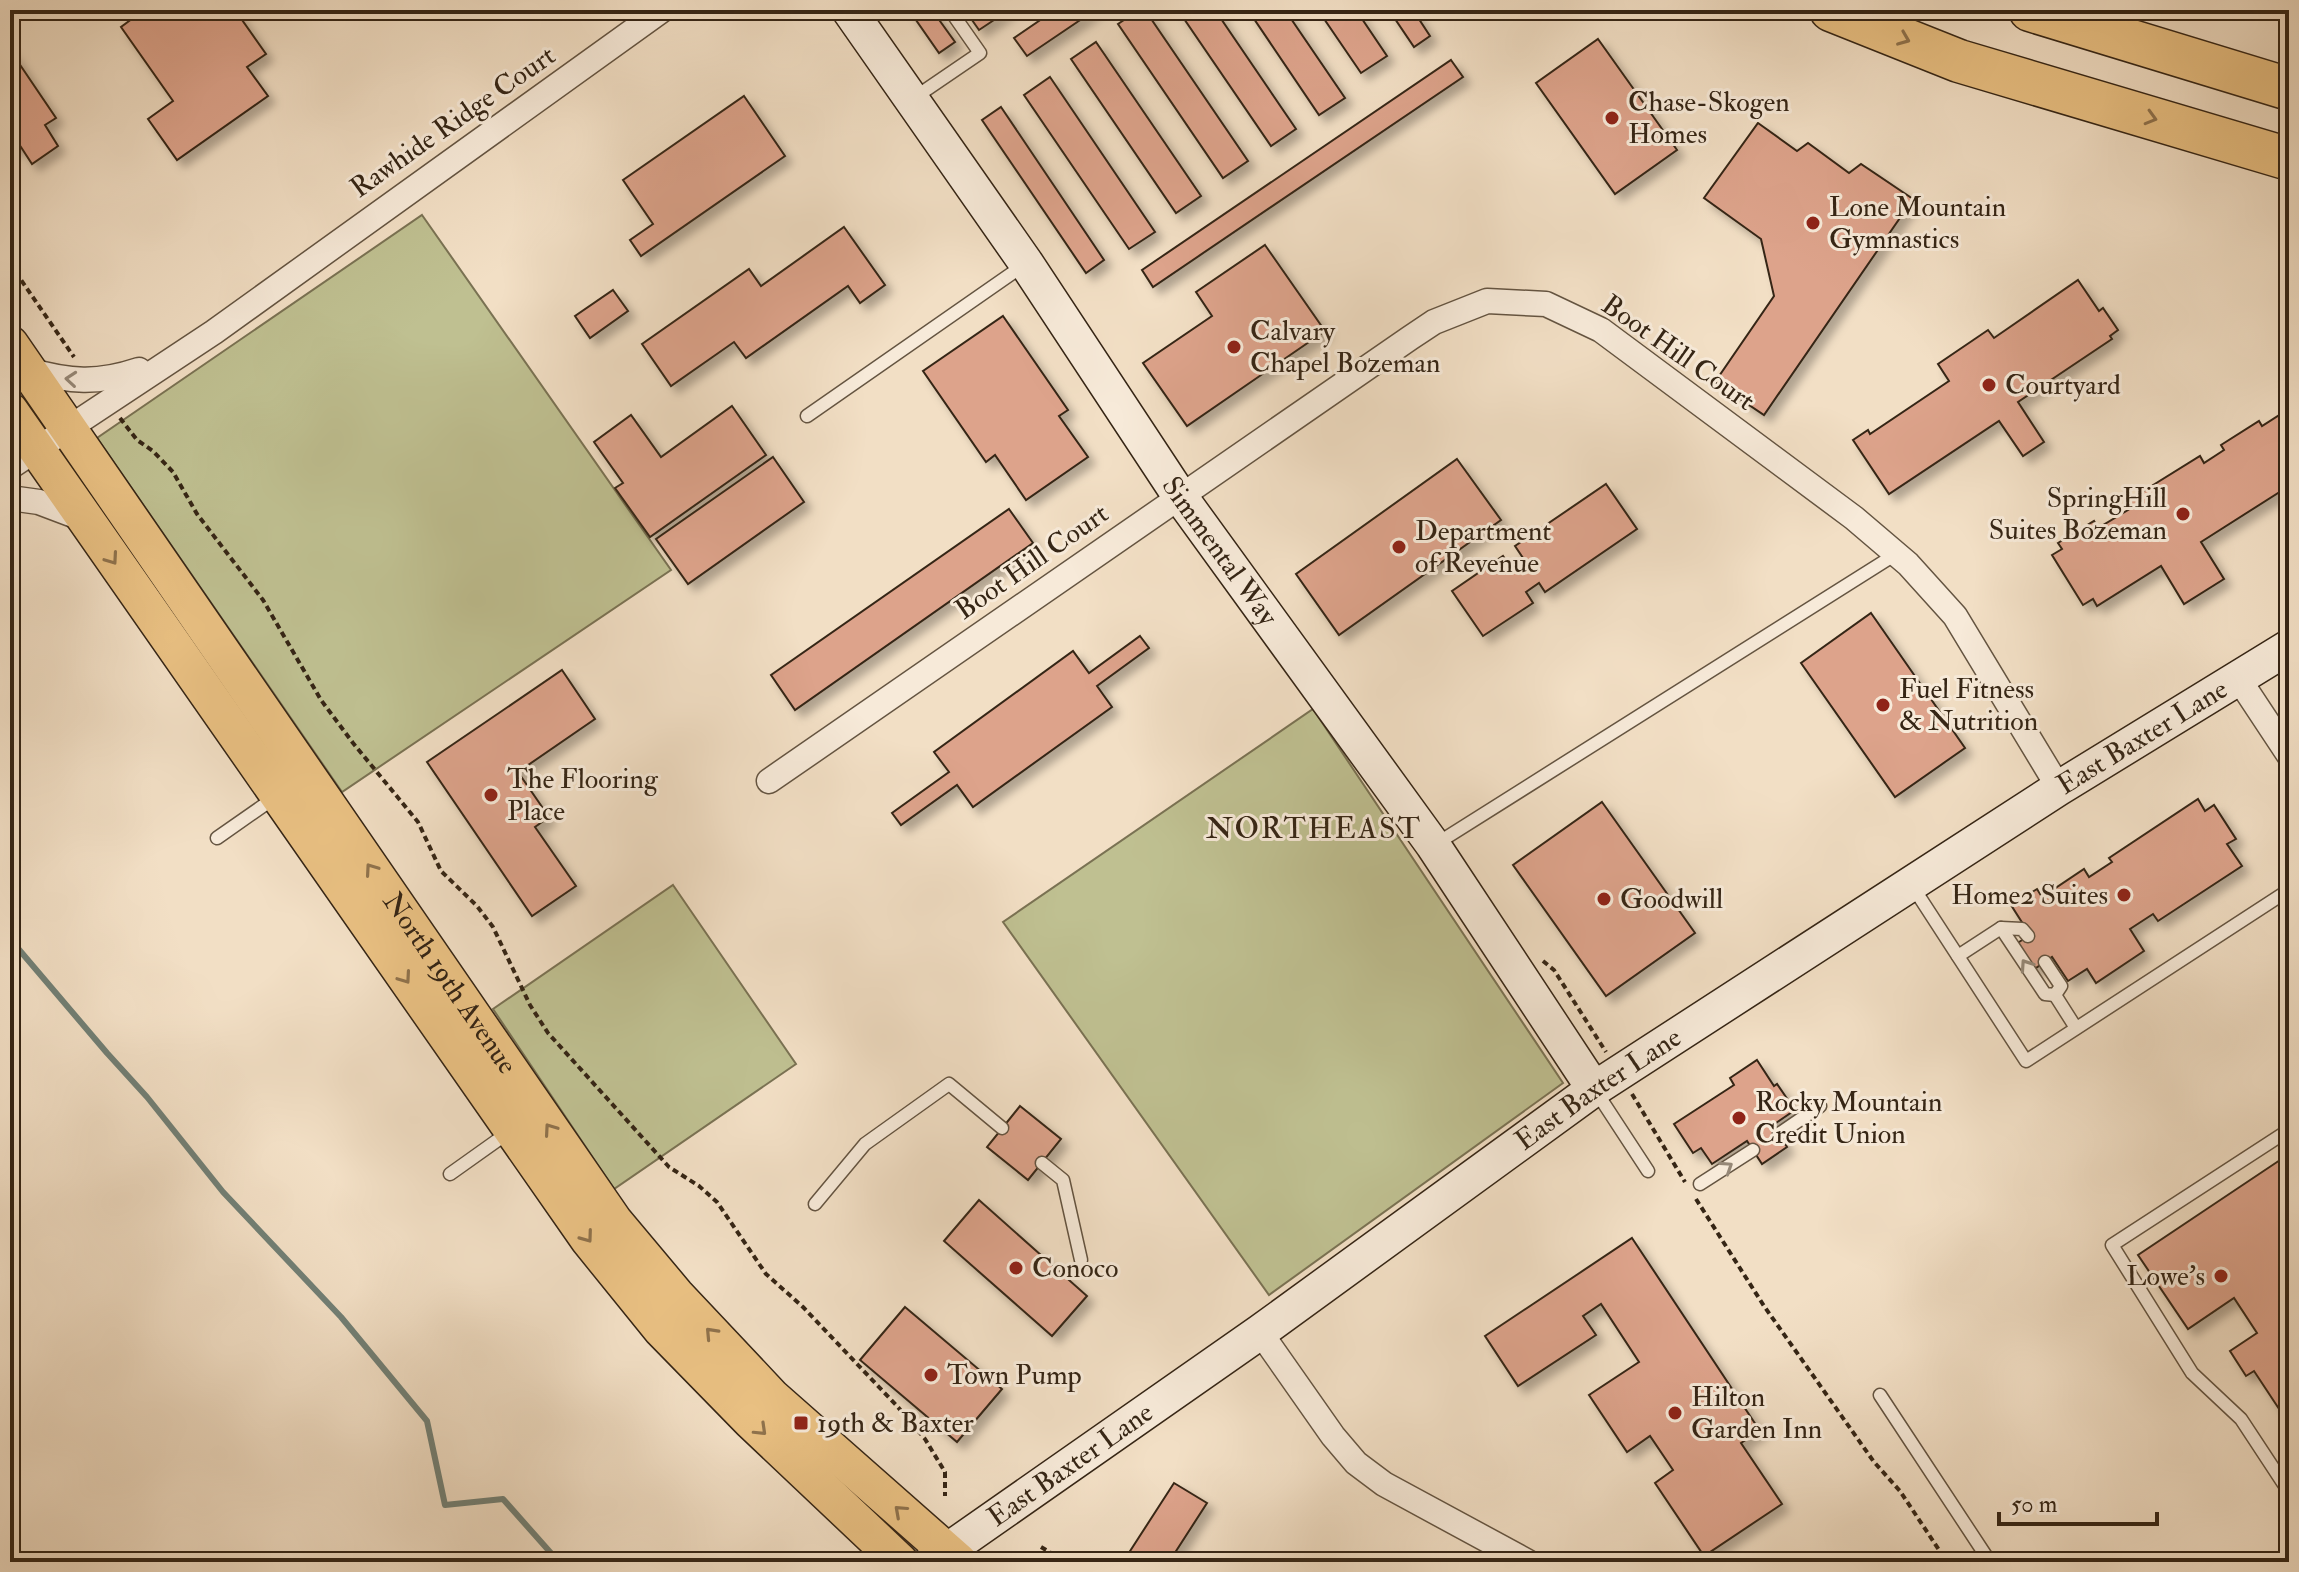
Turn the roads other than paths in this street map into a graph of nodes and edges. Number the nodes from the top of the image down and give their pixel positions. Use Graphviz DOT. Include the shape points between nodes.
graph roads {
  1 [pos="662,10"];
  2 [pos="849,10"];
  3 [pos="950,10"];
  4 [pos="1831,10"];
  5 [pos="2030,10"];
  6 [pos="2289,89"];
  7 [pos="912,100"];
  8 [pos="2289,159"];
  9 [pos="1026,263"];
  10 [pos="19,357"];
  11 [pos="168,361"];
  12 [pos="10,411"];
  13 [pos="807,416"];
  14 [pos="67,427"];
  15 [pos="23,458"];
  16 [pos="1179,495"];
  17 [pos="10,498"];
  18 [pos="84,520"];
  19 [pos="1896,554"];
  20 [pos="2289,647"];
  21 [pos="2238,678"];
  22 [pos="2289,755"];
  23 [pos="769,781"];
  24 [pos="2059,788"];
  25 [pos="278,796"];
  26 [pos="217,838"];
  27 [pos="1433,845"];
  28 [pos="1911,884"];
  29 [pos="2289,890"];
  30 [pos="2001,928"];
  31 [pos="2028,936"];
  32 [pos="1958,956"];
  33 [pos="2045,962"];
  34 [pos="2055,995"];
  35 [pos="2076,1028"];
  36 [pos="1594,1089"];
  37 [pos="1820,1106"];
  38 [pos="1002,1128"];
  39 [pos="512,1130"];
  40 [pos="2289,1130"];
  41 [pos="1779,1134"];
  42 [pos="1753,1150"];
  43 [pos="1042,1163"];
  44 [pos="1648,1171"];
  45 [pos="450,1174"];
  46 [pos="1700,1184"];
  47 [pos="815,1204"];
  48 [pos="1081,1260"];
  49 [pos="1260,1332"];
  50 [pos="1880,1395"];
  51 [pos="2289,1492"];
  52 [pos="945,1559"];
  53 [pos="900,1562"];
  54 [pos="1528,1562"];
  55 [pos="1990,1562"];
  1 -- 11 [label="street, Rawhide Ridge Court"];
  2 -- 7 [label="main road, Simmental Way"];
  3 -- 7 [label="lane" via="980,53"];
  4 -- 8 [label="highway, one-way" via="1959,61"];
  5 -- 6 [label="highway"];
  7 -- 9 [label="main road, Simmental Way"];
  9 -- 13 [label="lane"];
  9 -- 16 [label="main road, Simmental Way"];
  11 -- 10 [label="street, one-way" via="91,381 59,379"];
  10 -- 14 [label="main road, North 19th Avenue"];
  11 -- 14 [label="street"];
  12 -- 15 [label="main road, North 19th Avenue"];
  14 -- 15 [label="street"];
  52 -- 14 [label="main road, North 19th Avenue, one-way" via="772,1397 614,1221"];
  15 -- 18 [label="main road, North 19th Avenue"];
  16 -- 19 [label="street, Boot Hill Court" via="1434,322 1487,301 1546,304 1601,330"];
  16 -- 23 [label="street, Boot Hill Court"];
  16 -- 27 [label="main road, Simmental Way"];
  17 -- 18 [label="street" via="39,502"];
  18 -- 25 [label="main road, North 19th Avenue, one-way"];
  19 -- 24 [label="street, Boot Hill Court" via="1955,616"];
  19 -- 27 [label="lane"];
  20 -- 21 [label="main road, East Baxter Lane"];
  21 -- 22 [label="street"];
  21 -- 24 [label="main road, East Baxter Lane"];
  24 -- 28 [label="main road, East Baxter Lane"];
  25 -- 26 [label="lane"];
  25 -- 39 [label="main road, North 19th Avenue, one-way"];
  27 -- 36 [label="main road, Simmental Way"];
  28 -- 32 [label="lane"];
  28 -- 36 [label="main road, East Baxter Lane"];
  29 -- 35 [label="lane"];
  30 -- 31 [label="lane" via="2022,929"];
  30 -- 32 [label="lane"];
  34 -- 30 [label="lane, one-way" via="2045,994"];
  32 -- 35 [label="lane" via="2026,1061"];
  33 -- 34 [label="lane" via="2061,986"];
  34 -- 35 [label="lane"];
  36 -- 44 [label="lane"];
  36 -- 49 [label="main road, East Baxter Lane"];
  37 -- 41 [label="lane"];
  38 -- 47 [label="lane" via="949,1084 865,1144"];
  39 -- 45 [label="lane"];
  39 -- 53 [label="main road, North 19th Avenue, one-way" via="589,1240 661,1329"];
  40 -- 51 [label="lane" via="2112,1245 2192,1373 2241,1419"];
  46 -- 42 [label="lane, one-way"];
  43 -- 48 [label="lane" via="1063,1180"];
  49 -- 52 [label="main road, East Baxter Lane"];
  49 -- 54 [label="street" via="1356,1463 1384,1484"];
  50 -- 55 [label="lane"];
}
